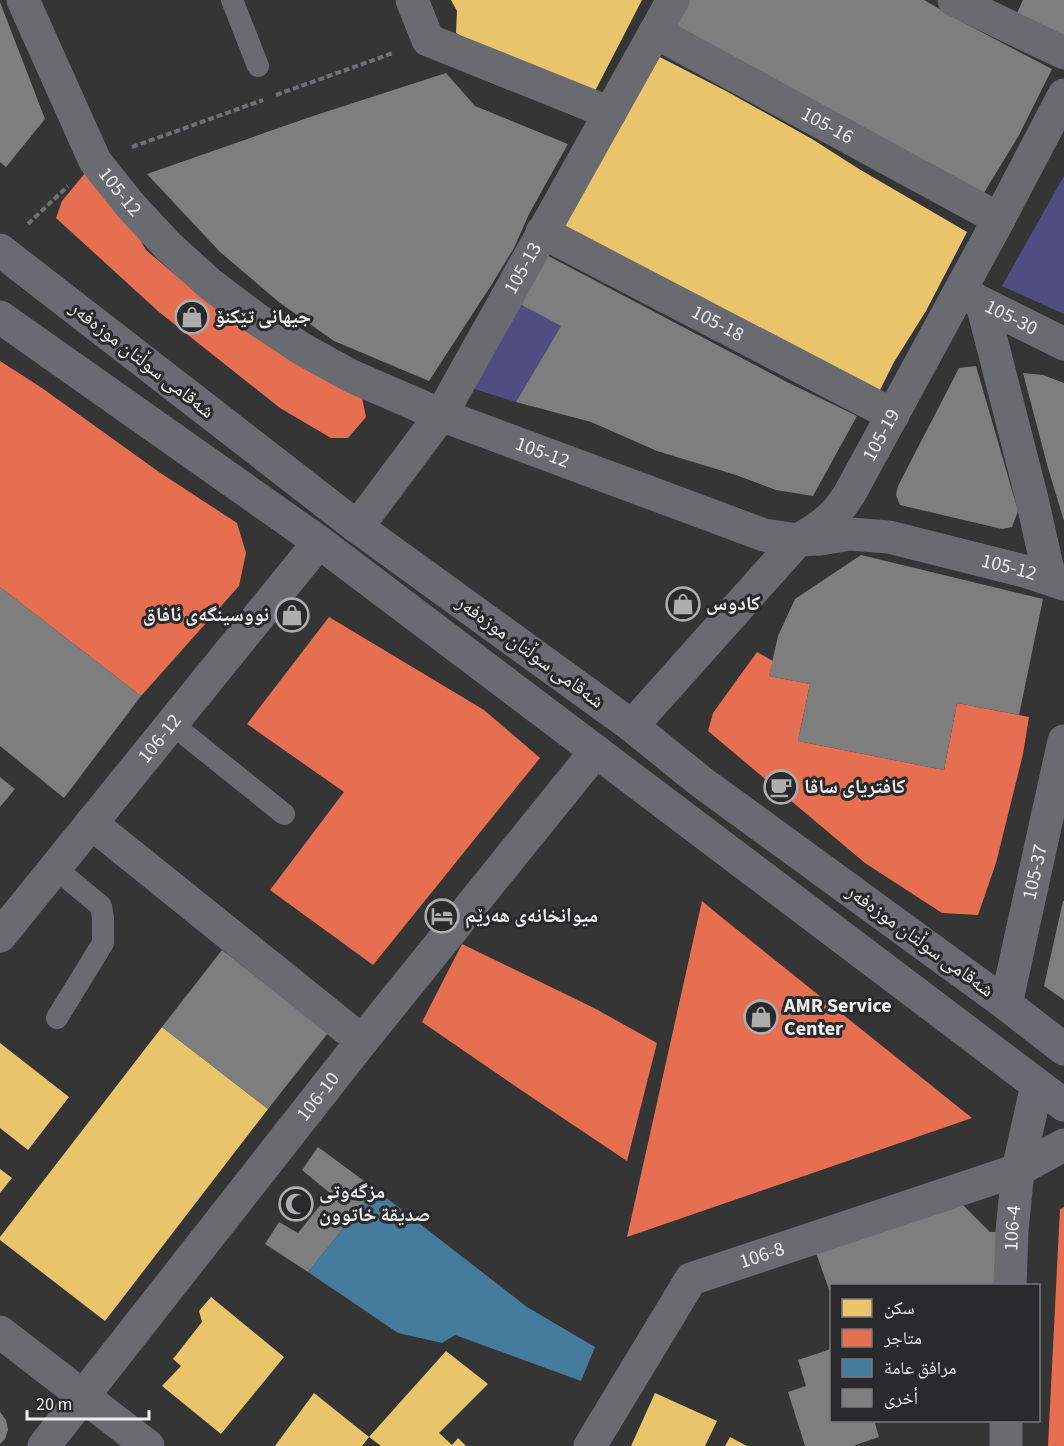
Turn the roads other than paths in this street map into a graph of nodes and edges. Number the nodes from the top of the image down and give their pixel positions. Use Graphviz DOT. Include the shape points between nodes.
graph roads {
  1 [pos="23,0"];
  2 [pos="232,0"];
  3 [pos="412,0"];
  4 [pos="673,0"];
  5 [pos="954,0"];
  6 [pos="655,32"];
  7 [pos="1064,53"];
  8 [pos="258,66"];
  9 [pos="1064,94"];
  10 [pos="610,113"];
  11 [pos="999,219"];
  12 [pos="542,232"];
  13 [pos="0,250"];
  14 [pos="971,298"];
  15 [pos="0,317"];
  16 [pos="1064,344"];
  17 [pos="441,415"];
  18 [pos="893,415"];
  19 [pos="356,526"];
  20 [pos="798,540"];
  21 [pos="319,542"];
  22 [pos="1057,581"];
  23 [pos="172,724"];
  24 [pos="632,726"];
  25 [pos="1064,741"];
  26 [pos="596,751"];
  27 [pos="284,814"];
  28 [pos="91,823"];
  29 [pos="55,868"];
  30 [pos="0,936"];
  31 [pos="1006,1004"];
  32 [pos="57,1018"];
  33 [pos="362,1041"];
  34 [pos="1064,1049"];
  35 [pos="1037,1085"];
  36 [pos="1064,1105"];
  37 [pos="1064,1145"];
  38 [pos="1018,1170"];
  39 [pos="1010,1284"];
  40 [pos="0,1332"];
  41 [pos="83,1396"];
  42 [pos="1006,1422"];
  43 [pos="44,1446"];
  44 [pos="147,1446"];
  45 [pos="590,1446"];
  46 [pos="1006,1446"];
  1 -- 17 [label="street, 105-12" via="95,161 168,246 210,284 302,349 351,376"];
  2 -- 8 [label="lane"];
  3 -- 10 [label="street" via="428,40"];
  4 -- 6 [label="street, 105-13"];
  5 -- 7 [label="street"];
  6 -- 10 [label="street, 105-13"];
  6 -- 11 [label="street, 105-16"];
  9 -- 11 [label="street, 105-19"];
  10 -- 12 [label="street, 105-13"];
  11 -- 14 [label="street, 105-19"];
  12 -- 17 [label="street, 105-13"];
  12 -- 18 [label="street, 105-18"];
  13 -- 19 [label="main road, شەقامی سوڵتان موزەفەر"];
  14 -- 16 [label="street, 105-30"];
  14 -- 18 [label="street, 105-19"];
  14 -- 22 [label="street"];
  15 -- 21 [label="main road, شەقامی سوڵتان موزەفەر"];
  17 -- 19 [label="street, 105-13"];
  17 -- 20 [label="street, 105-12" via="764,535"];
  18 -- 20 [label="street, 105-19" via="840,508"];
  19 -- 24 [label="main road, شەقامی سوڵتان موزەفەر"];
  20 -- 22 [label="street, 105-12" via="850,534 889,537"];
  20 -- 24 [label="street, 105-19"];
  21 -- 23 [label="street, 106-12"];
  21 -- 26 [label="main road, شەقامی سوڵتان موزەفەر"];
  23 -- 27 [label="lane"];
  23 -- 28 [label="street, 106-12"];
  24 -- 31 [label="main road, شەقامی سوڵتان موزەفەر" via="700,781"];
  25 -- 31 [label="street, 105-37"];
  26 -- 33 [label="street, 106-10"];
  26 -- 35 [label="main road, شەقامی سوڵتان موزەفەر"];
  28 -- 29 [label="street, 106-12"];
  28 -- 33 [label="street"];
  29 -- 30 [label="street, 106-12"];
  29 -- 32 [label="lane" via="101,906 103,918 102,943"];
  31 -- 34 [label="main road, شەقامی سوڵتان موزەفەر"];
  33 -- 41 [label="street, 106-10"];
  35 -- 36 [label="main road, شەقامی سوڵتان موزەفەر"];
  35 -- 38 [label="street, 106-4"];
  37 -- 38 [label="street, 106-8"];
  38 -- 39 [label="street, 106-4"];
  38 -- 45 [label="street, 106-8" via="691,1279"];
  40 -- 41 [label="street"];
  41 -- 43 [label="street, 106-10"];
  41 -- 44 [label="street"];
  42 -- 46 [label="street"];
}
